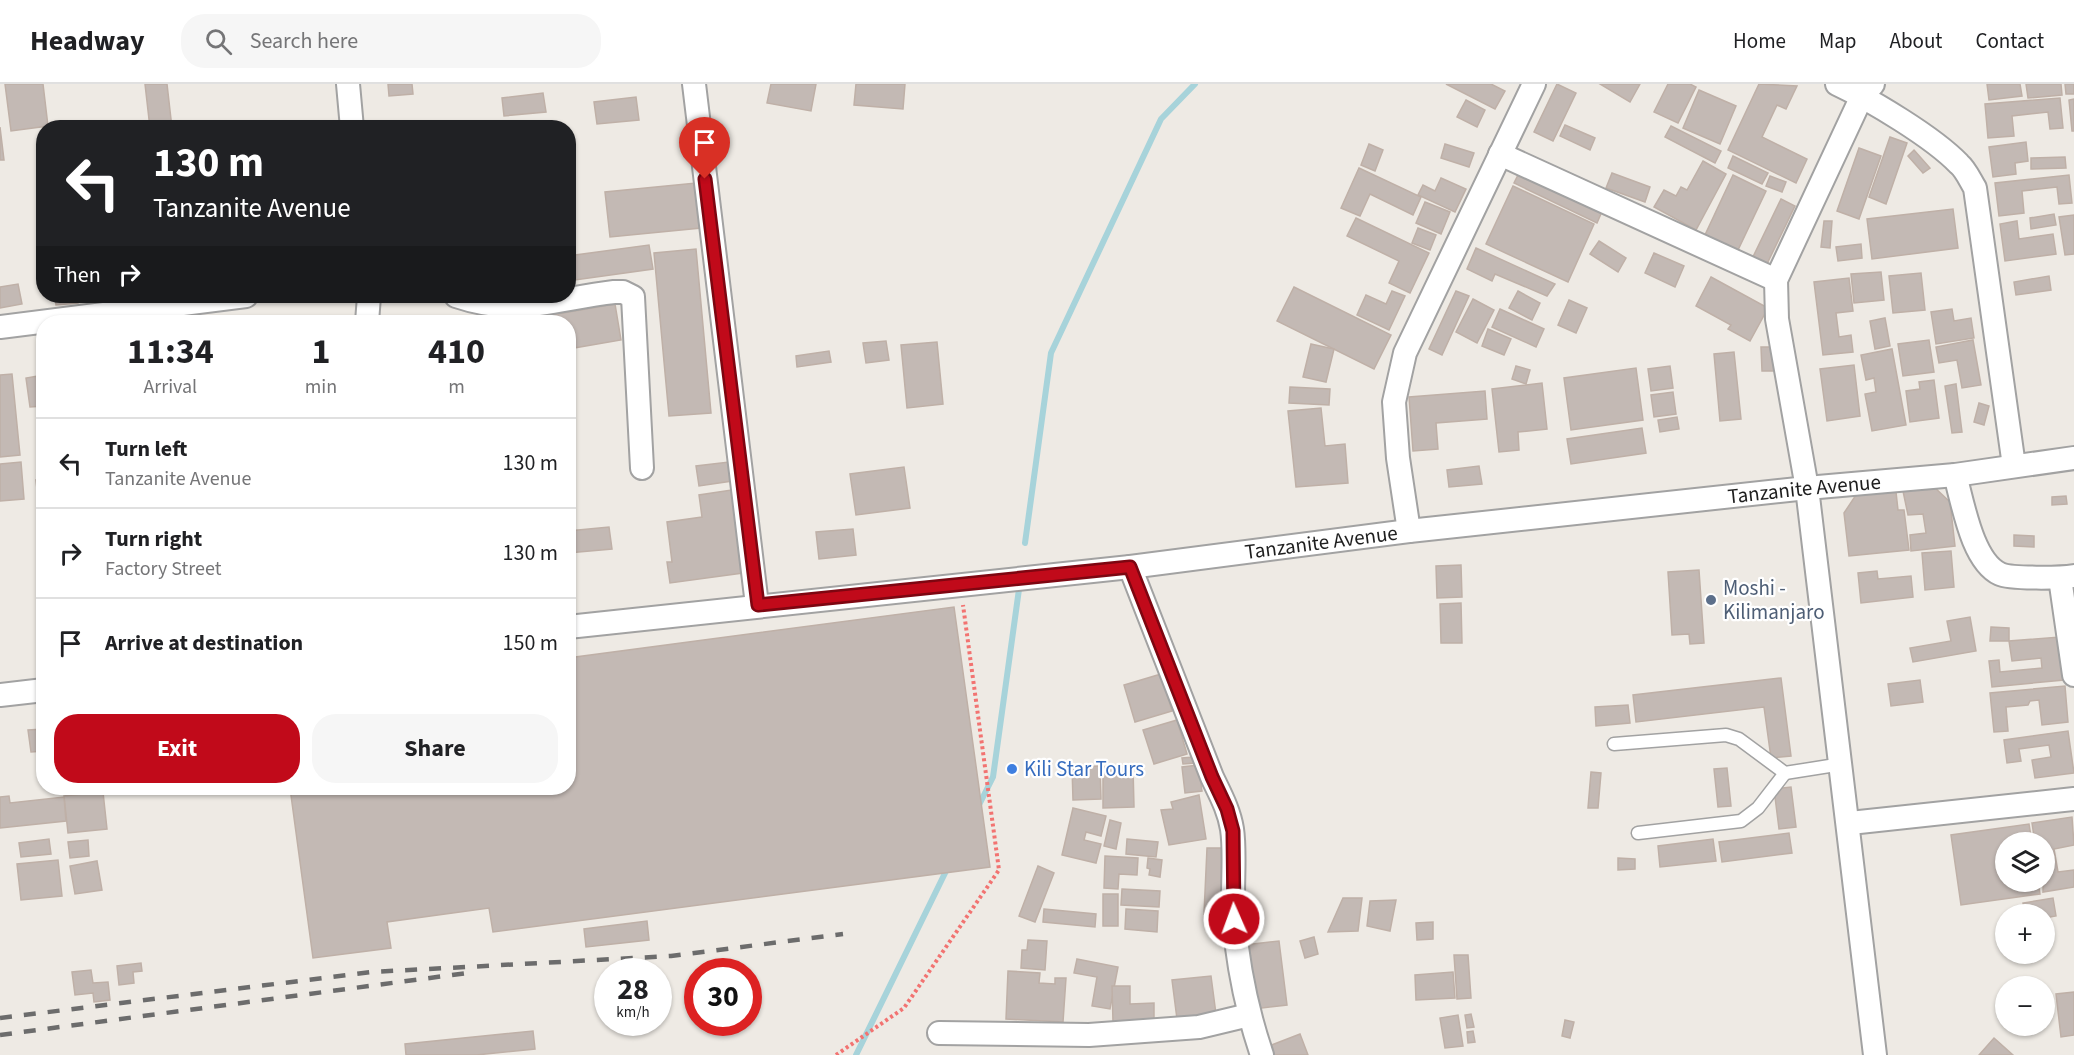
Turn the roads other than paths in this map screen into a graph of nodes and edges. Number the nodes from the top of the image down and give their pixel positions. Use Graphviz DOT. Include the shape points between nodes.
graph roads {
  1 [pos="348,84"];
  2 [pos="694,84"];
  3 [pos="1534,84"];
  4 [pos="1837,84"];
  5 [pos="1867,90"];
  6 [pos="351,120"];
  7 [pos="1500,154"];
  8 [pos="1776,280"];
  9 [pos="576,297"];
  10 [pos="190,303"];
  11 [pos="477,303"];
  12 [pos="534,303"];
  13 [pos="95,315"];
  14 [pos="36,322"];
  15 [pos="0,327"];
  16 [pos="2074,458"];
  17 [pos="2014,466"];
  18 [pos="642,468"];
  19 [pos="1955,475"];
  20 [pos="1807,488"];
  21 [pos="1409,531"];
  22 [pos="1130,567"];
  23 [pos="2067,577"];
  24 [pos="758,605"];
  25 [pos="576,626"];
  26 [pos="2074,675"];
  27 [pos="36,691"];
  28 [pos="0,695"];
  29 [pos="1614,744"];
  30 [pos="1842,764"];
  31 [pos="1785,773"];
  32 [pos="2074,799"];
  33 [pos="1850,823"];
  34 [pos="1638,833"];
  35 [pos="1249,1015"];
  36 [pos="939,1033"];
  37 [pos="1262,1055"];
  38 [pos="1875,1055"];
  1 -- 6 [label="street"];
  2 -- 24 [label="street"];
  3 -- 7 [label="street"];
  4 -- 5 [label="street"];
  5 -- 8 [label="street"];
  5 -- 17 [label="street" via="1961,165 1975,188"];
  7 -- 8 [label="street"];
  7 -- 21 [label="street" via="1405,353 1394,402"];
  8 -- 20 [label="street" via="1777,319"];
  9 -- 18 [label="street" via="614,292 633,297"];
  10 -- 13 [label="street"];
  11 -- 12 [label="street" via="505,307"];
  14 -- 15 [label="street"];
  16 -- 17 [label="street, Tanzanite Avenue"];
  17 -- 19 [label="street, Tanzanite Avenue"];
  19 -- 20 [label="street, Tanzanite Avenue"];
  19 -- 23 [label="street" via="1974,542 1987,564 2001,575"];
  20 -- 21 [label="street, Tanzanite Avenue"];
  20 -- 30 [label="street"];
  21 -- 22 [label="street, Tanzanite Avenue"];
  22 -- 24 [label="street, Tanzanite Avenue"];
  22 -- 35 [label="street" via="1233,831 1234,919"];
  23 -- 26 [label="street"];
  24 -- 25 [label="street, Tanzanite Avenue"];
  27 -- 28 [label="street"];
  29 -- 31 [label="lane" via="1726,735 1739,739"];
  30 -- 31 [label="lane"];
  30 -- 33 [label="street"];
  31 -- 34 [label="lane" via="1758,808 1741,821"];
  32 -- 33 [label="street"];
  33 -- 38 [label="street"];
  35 -- 36 [label="street" via="1199,1027 1089,1035"];
  35 -- 37 [label="street"];
}
